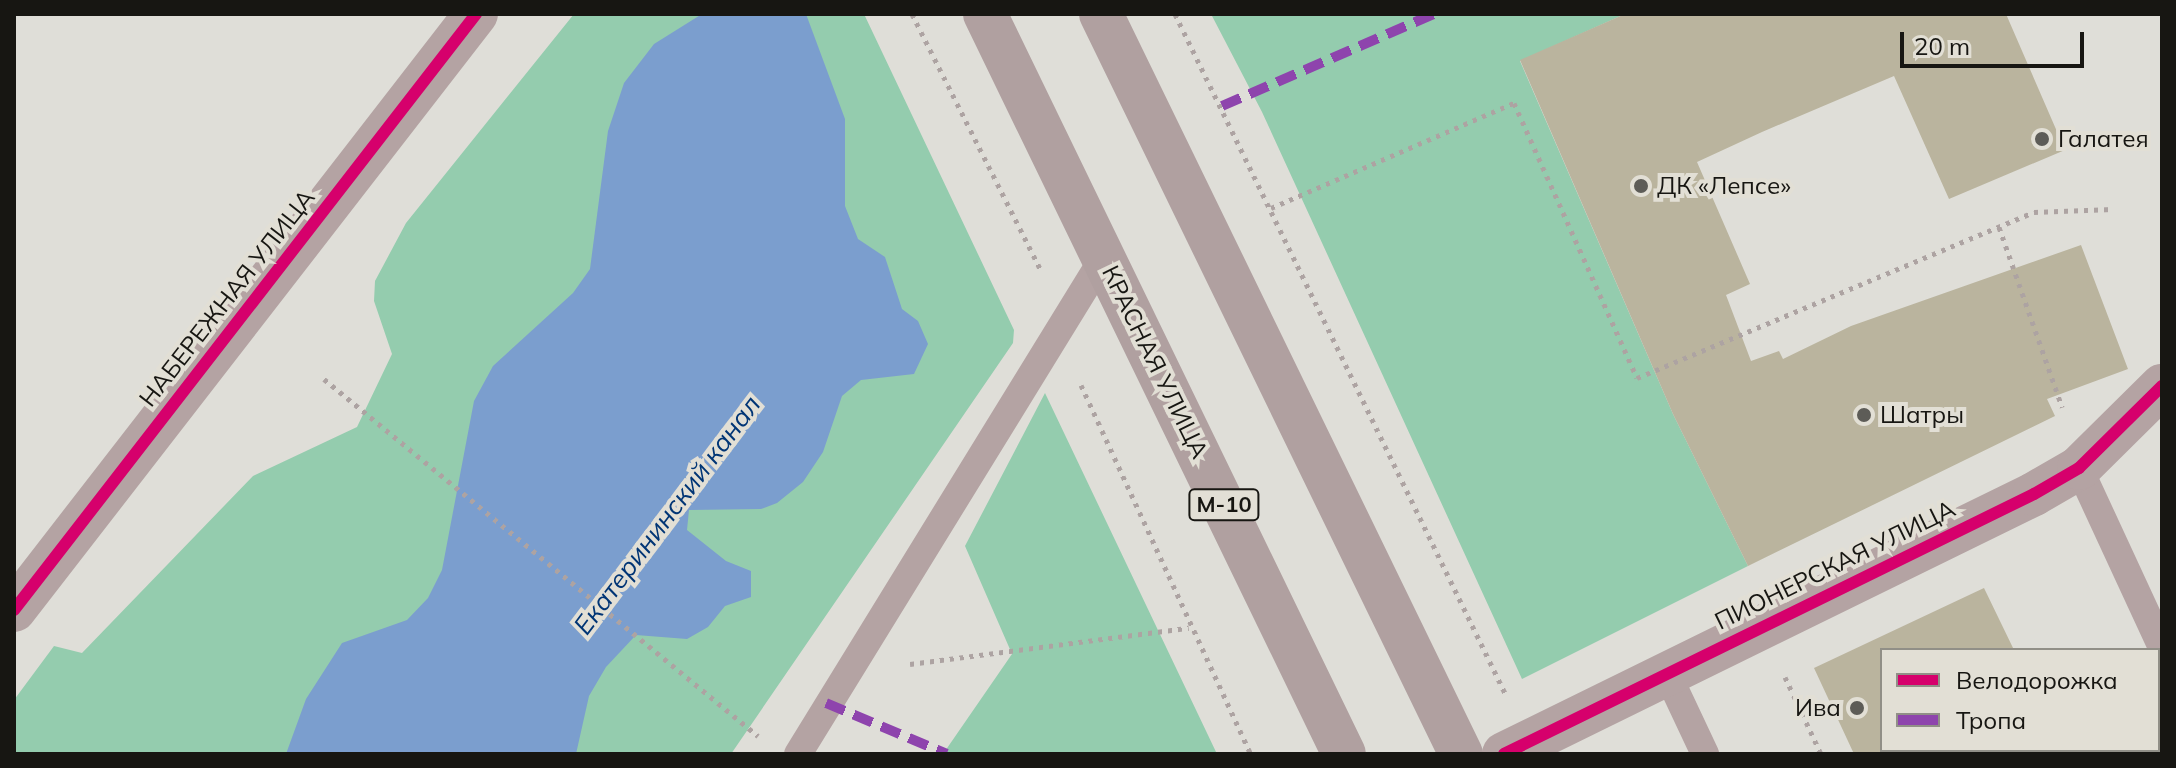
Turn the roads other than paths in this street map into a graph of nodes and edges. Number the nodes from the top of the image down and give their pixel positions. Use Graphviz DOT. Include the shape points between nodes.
graph roads {
  1 [pos="476,14"];
  2 [pos="985,14"];
  3 [pos="1101,14"];
  4 [pos="1104,257"];
  5 [pos="2160,392"];
  6 [pos="2079,468"];
  7 [pos="14,610"];
  8 [pos="2162,648"];
  9 [pos="1666,671"];
  10 [pos="798,754"];
  11 [pos="1344,754"];
  12 [pos="1461,754"];
  13 [pos="1504,754"];
  14 [pos="1705,754"];
  1 -- 7 [label="street, НАБЕРЕЖНАЯ УЛИЦА"];
  2 -- 4 [label="highway, КРАСНАЯ УЛИЦА / М-10"];
  3 -- 12 [label="highway"];
  4 -- 10 [label="lane" via="845,670"];
  4 -- 11 [label="highway, КРАСНАЯ УЛИЦА / М-10"];
  5 -- 6 [label="street, ПИОНЕРСКАЯ УЛИЦА"];
  6 -- 8 [label="lane"];
  6 -- 9 [label="street, ПИОНЕРСКАЯ УЛИЦА"];
  9 -- 13 [label="street, ПИОНЕРСКАЯ УЛИЦА"];
  9 -- 14 [label="lane"];
}
